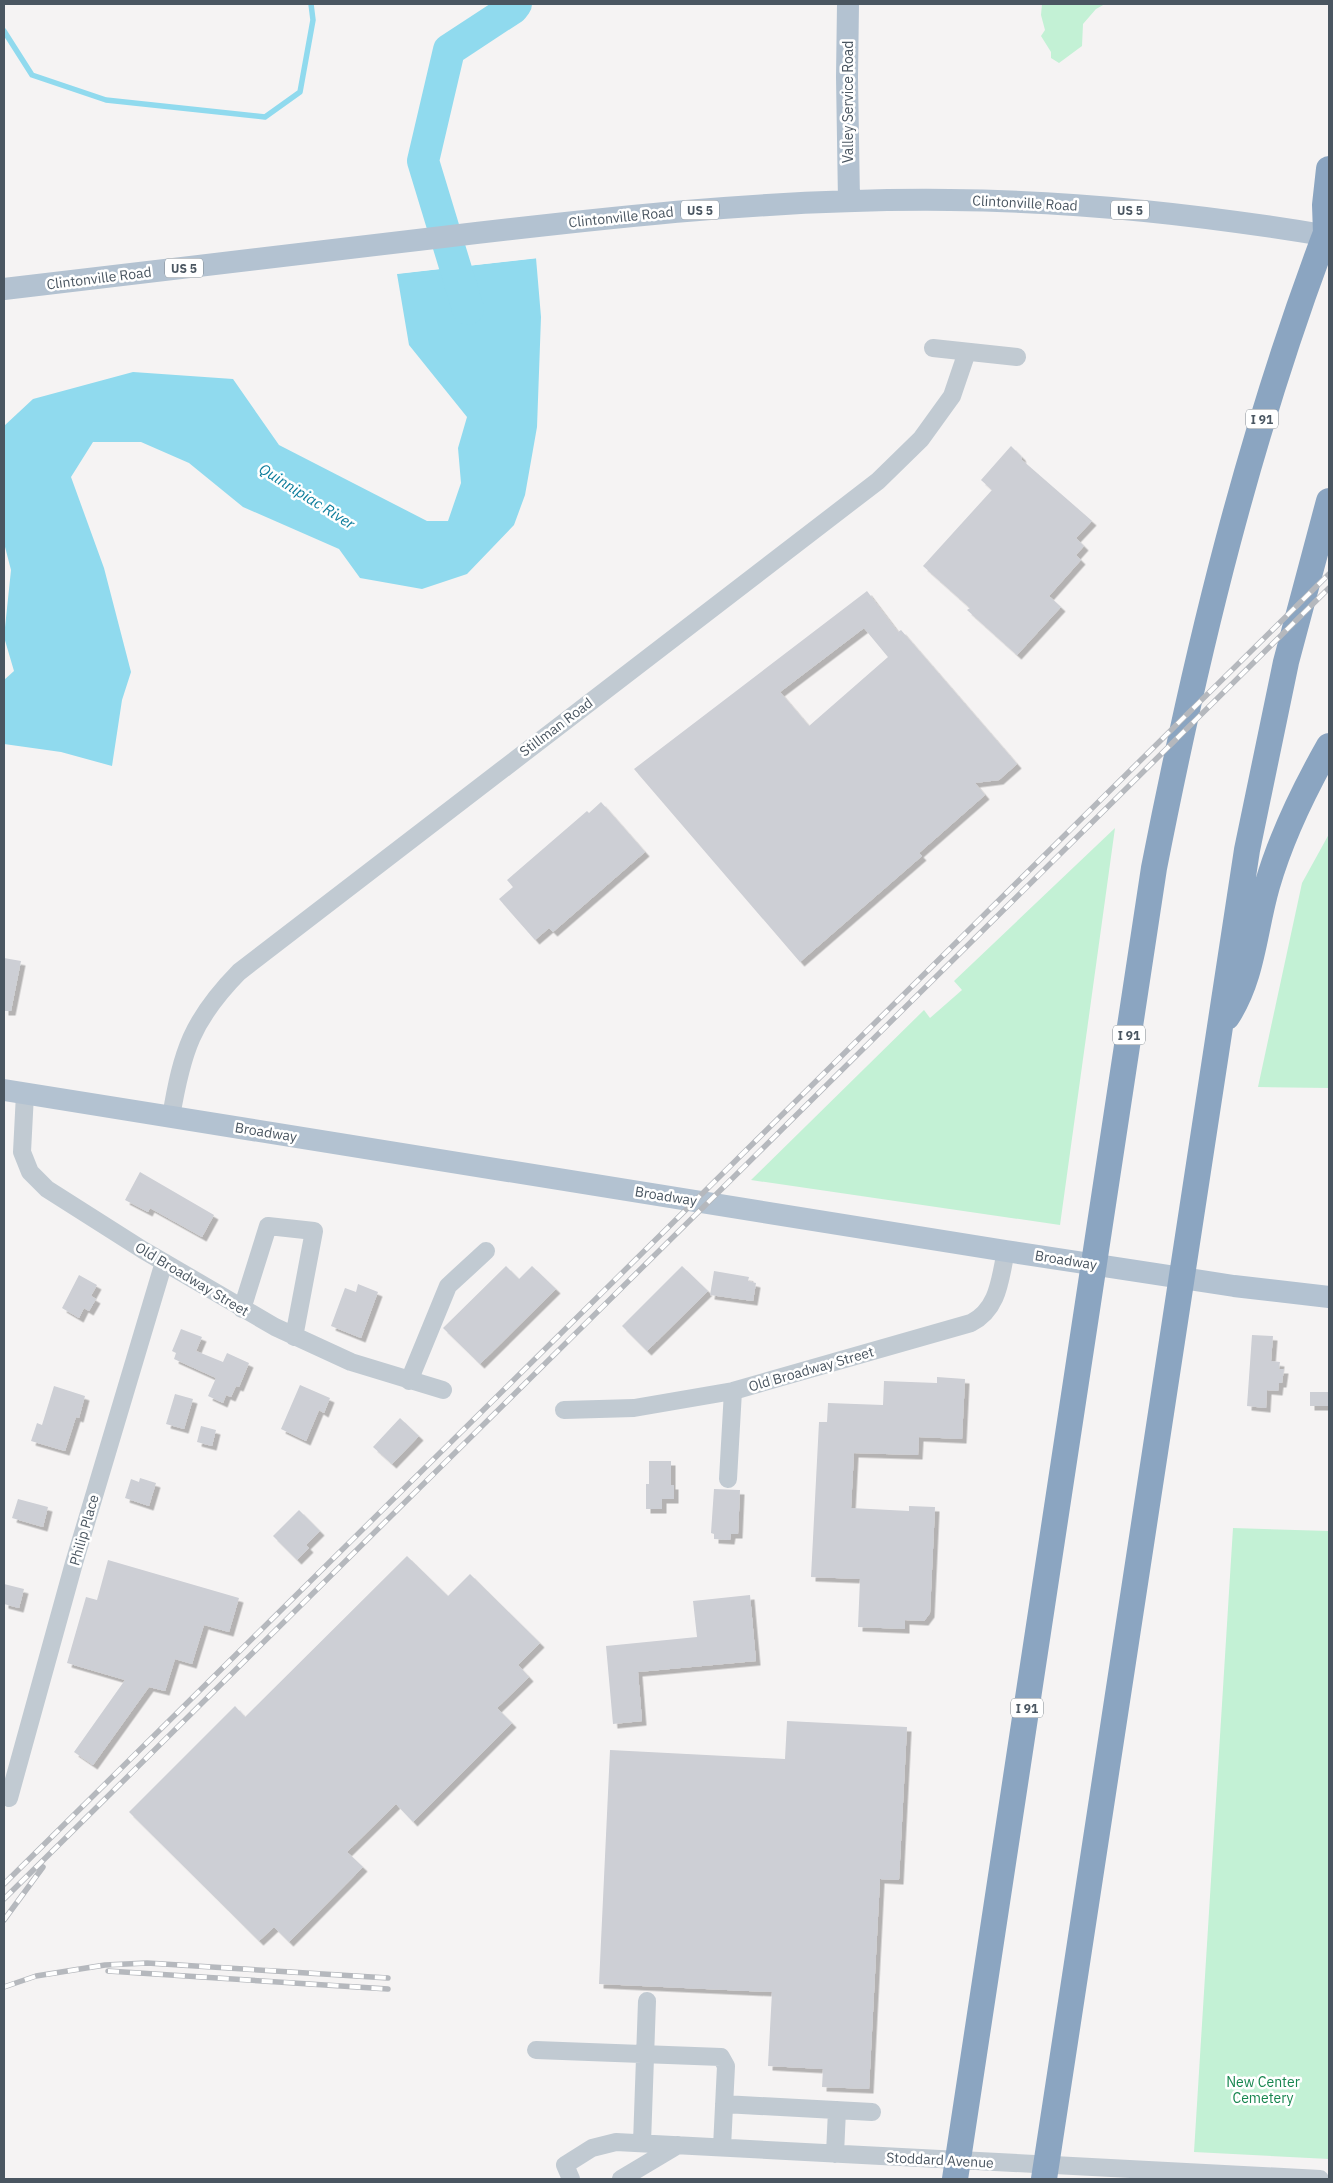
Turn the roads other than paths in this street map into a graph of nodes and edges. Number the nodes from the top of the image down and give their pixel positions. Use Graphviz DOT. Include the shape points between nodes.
graph roads {
  1 [pos="848,4"];
  2 [pos="1329,169"];
  3 [pos="849,201"];
  4 [pos="1328,232"];
  5 [pos="4,289"];
  6 [pos="933,348"];
  7 [pos="967,352"];
  8 [pos="1017,357"];
  9 [pos="1329,501"];
  10 [pos="1329,746"];
  11 [pos="1218,1031"];
  12 [pos="14,1092"];
  13 [pos="171,1117"];
  14 [pos="486,1251"];
  15 [pos="1006,1251"];
  16 [pos="164,1262"];
  17 [pos="1329,1297"];
  18 [pos="242,1309"];
  19 [pos="294,1337"];
  20 [pos="409,1381"];
  21 [pos="443,1390"];
  22 [pos="733,1391"];
  23 [pos="564,1410"];
  24 [pos="728,1479"];
  25 [pos="9,1798"];
  26 [pos="647,2001"];
  27 [pos="536,2050"];
  28 [pos="646,2053"];
  29 [pos="724,2104"];
  30 [pos="836,2110"];
  31 [pos="872,2112"];
  32 [pos="642,2143"];
  33 [pos="678,2145"];
  34 [pos="722,2147"];
  35 [pos="835,2154"];
  36 [pos="568,2172"];
  37 [pos="621,2179"];
  38 [pos="955,2179"];
  39 [pos="1044,2179"];
  40 [pos="1320,2179"];
  1 -- 3 [label="main road, Valley Service Road"];
  2 -- 4 [label="highway" via="1325,205"];
  3 -- 4 [label="main road, Clintonville Road / US 5" via="1043,203"];
  3 -- 5 [label="main road, Clintonville Road / US 5" via="686,210"];
  4 -- 38 [label="highway, I 91" via="1259,430 1235,511 1207,617 1161,836"];
  6 -- 7 [label="street"];
  7 -- 8 [label="street"];
  7 -- 13 [label="street, Stillman Road" via="952,396 921,439 878,481 240,972 214,998 190,1038"];
  9 -- 11 [label="highway" via="1272,722 1254,810"];
  10 -- 11 [label="highway" via="1283,841 1267,887 1248,977"];
  11 -- 39 [label="highway"];
  12 -- 13 [label="main road, Broadway"];
  12 -- 16 [label="street, Old Broadway Street" via="24,1161 30,1172 55,1195"];
  13 -- 15 [label="main road, Broadway"];
  14 -- 20 [label="street" via="448,1286"];
  15 -- 17 [label="main road, Broadway" via="1234,1286"];
  15 -- 22 [label="street, Old Broadway Street" via="994,1300 979,1319"];
  16 -- 18 [label="street, Old Broadway Street"];
  16 -- 25 [label="street, Philip Place" via="74,1563"];
  18 -- 19 [label="street, Old Broadway Street"];
  18 -- 19 [label="street" via="268,1226 314,1231"];
  19 -- 20 [label="street, Old Broadway Street" via="351,1362"];
  20 -- 21 [label="street, Old Broadway Street"];
  22 -- 23 [label="street, Old Broadway Street" via="634,1408"];
  22 -- 24 [label="street"];
  26 -- 28 [label="street"];
  27 -- 28 [label="street"];
  28 -- 29 [label="street" via="721,2057 726,2066"];
  28 -- 32 [label="street"];
  29 -- 30 [label="street"];
  29 -- 34 [label="street"];
  30 -- 31 [label="street"];
  30 -- 35 [label="street"];
  32 -- 33 [label="street, Stoddard Avenue"];
  32 -- 36 [label="street, Stoddard Avenue" via="605,2143 585,2151"];
  33 -- 34 [label="street, Stoddard Avenue"];
  33 -- 37 [label="street"];
  34 -- 35 [label="street, Stoddard Avenue"];
  35 -- 40 [label="street, Stoddard Avenue"];
}
